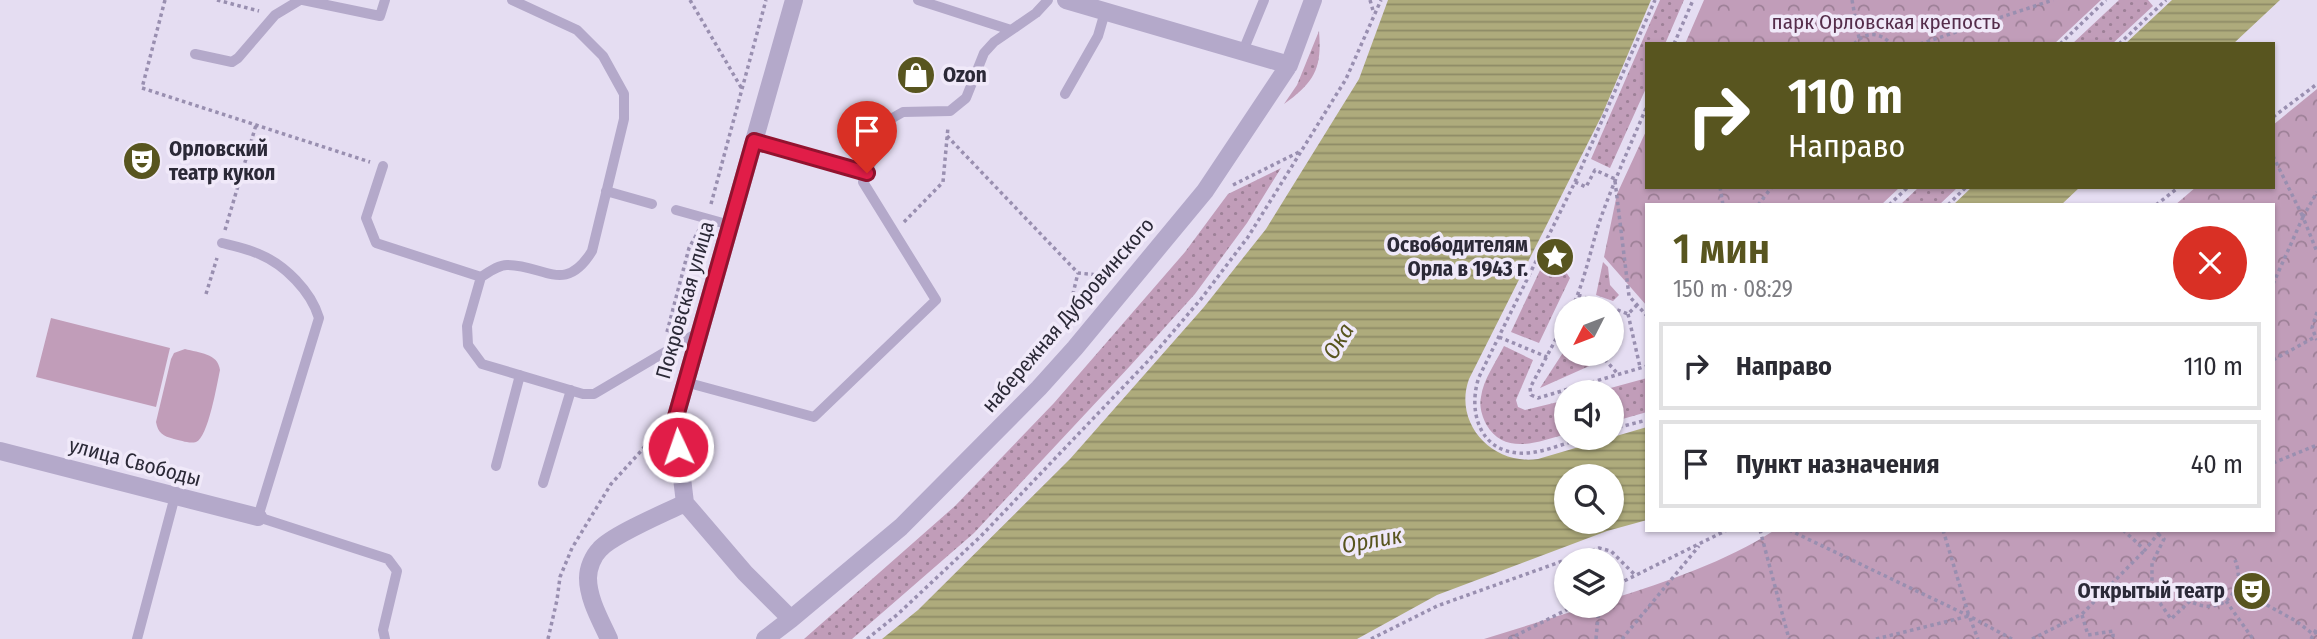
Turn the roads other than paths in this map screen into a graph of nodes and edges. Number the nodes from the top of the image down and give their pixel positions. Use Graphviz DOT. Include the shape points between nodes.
graph roads {
  1 [pos="302,0"];
  2 [pos="385,0"];
  3 [pos="512,0"];
  4 [pos="794,0"];
  5 [pos="918,0"];
  6 [pos="1048,0"];
  7 [pos="1066,0"];
  8 [pos="1264,0"];
  9 [pos="1313,0"];
  10 [pos="1114,9"];
  11 [pos="1011,30"];
  12 [pos="1243,51"];
  13 [pos="195,54"];
  14 [pos="1289,65"];
  15 [pos="1065,94"];
  16 [pos="754,141"];
  17 [pos="383,166"];
  18 [pos="867,173"];
  19 [pos="606,191"];
  20 [pos="652,204"];
  21 [pos="676,210"];
  22 [pos="730,225"];
  23 [pos="222,243"];
  24 [pos="481,276"];
  25 [pos="699,332"];
  26 [pos="520,375"];
  27 [pos="685,382"];
  28 [pos="572,390"];
  29 [pos="0,451"];
  30 [pos="496,466"];
  31 [pos="543,483"];
  32 [pos="175,496"];
  33 [pos="685,503"];
  34 [pos="258,517"];
  35 [pos="791,619"];
  36 [pos="137,639"];
  37 [pos="385,639"];
  38 [pos="609,639"];
  39 [pos="765,639"];
  1 -- 2 [label="lane" via="380,16"];
  1 -- 13 [label="lane" via="275,15 232,62"];
  3 -- 19 [label="lane" via="577,30 603,55 624,94 624,119"];
  4 -- 16 [label="street, Покровская улица"];
  5 -- 11 [label="lane"];
  6 -- 11 [label="lane"];
  7 -- 10 [label="street"];
  8 -- 12 [label="lane"];
  9 -- 14 [label="street, набережная Дубровинского"];
  10 -- 12 [label="street"];
  10 -- 15 [label="lane"];
  11 -- 18 [label="lane" via="984,53 966,98 950,110 903,112 888,120"];
  12 -- 14 [label="street"];
  14 -- 35 [label="street, набережная Дубровинского" via="1205,191 1040,388 901,527"];
  16 -- 18 [label="lane"];
  16 -- 22 [label="street, Покровская улица"];
  17 -- 24 [label="lane" via="366,218 376,243"];
  18 -- 27 [label="lane" via="863,182 936,300 814,417"];
  19 -- 20 [label="lane"];
  19 -- 24 [label="lane" via="592,251 582,267 565,276 505,264"];
  21 -- 22 [label="lane"];
  22 -- 25 [label="street, Покровская улица"];
  23 -- 34 [label="lane" via="277,264 306,291 319,318"];
  24 -- 26 [label="lane" via="467,326 468,345 482,365"];
  25 -- 27 [label="street, Покровская улица"];
  25 -- 28 [label="lane" via="601,391"];
  26 -- 28 [label="lane"];
  26 -- 30 [label="lane"];
  27 -- 33 [label="street, Покровская улица" via="675,420"];
  28 -- 31 [label="lane"];
  29 -- 32 [label="street, улица Свободы"];
  32 -- 34 [label="street, улица Свободы"];
  32 -- 36 [label="lane"];
  33 -- 35 [label="street"];
  33 -- 38 [label="street" via="608,542 595,554 587,581"];
  34 -- 37 [label="lane" via="388,559 397,578 383,630"];
  35 -- 39 [label="street, набережная Дубровинского"];
}
